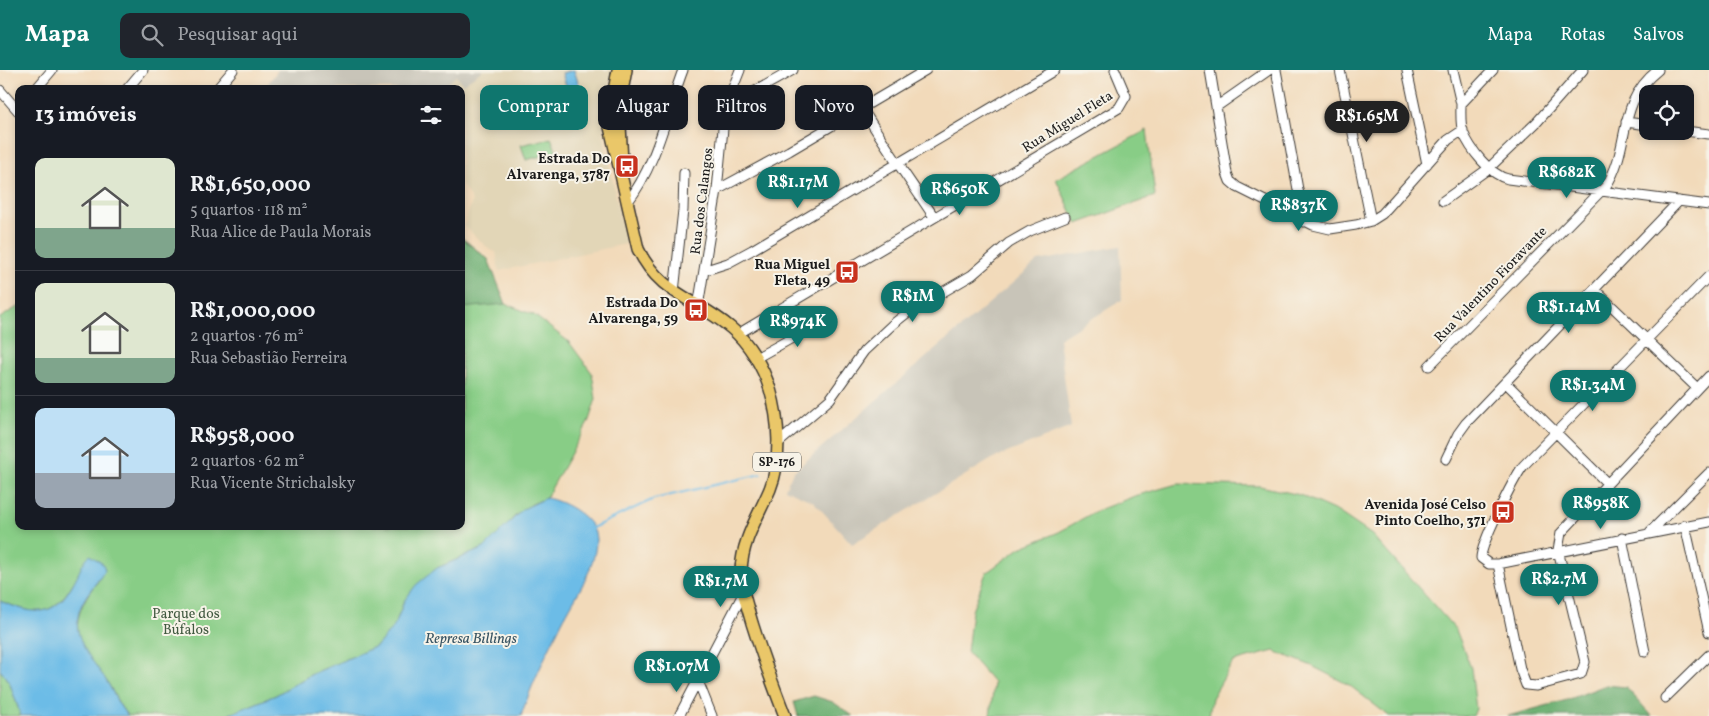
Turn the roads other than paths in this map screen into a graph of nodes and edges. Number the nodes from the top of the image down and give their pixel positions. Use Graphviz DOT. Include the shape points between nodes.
graph roads {
  1 [pos="52,70"];
  2 [pos="142,70"];
  3 [pos="233,70"];
  4 [pos="618,70"];
  5 [pos="626,70"];
  6 [pos="683,70"];
  7 [pos="740,70"];
  8 [pos="793,70"];
  9 [pos="926,70"];
  10 [pos="1055,70"];
  11 [pos="1115,70"];
  12 [pos="1210,70"];
  13 [pos="1270,70"];
  14 [pos="1276,70"];
  15 [pos="1340,70"];
  16 [pos="1407,70"];
  17 [pos="1453,70"];
  18 [pos="1493,70"];
  19 [pos="1583,70"];
  20 [pos="1658,70"];
  21 [pos="39,85"];
  22 [pos="130,85"];
  23 [pos="220,85"];
  24 [pos="734,85"];
  25 [pos="766,85"];
  26 [pos="0,90"];
  27 [pos="873,101"];
  28 [pos="1461,104"];
  29 [pos="15,107"];
  30 [pos="1216,107"];
  31 [pos="1626,122"];
  32 [pos="1639,124"];
  33 [pos="873,126"];
  34 [pos="723,130"];
  35 [pos="823,130"];
  36 [pos="1463,130"];
  37 [pos="1694,132"];
  38 [pos="1709,134"];
  39 [pos="897,164"];
  40 [pos="1427,164"];
  41 [pos="1488,169"];
  42 [pos="684,173"];
  43 [pos="622,174"];
  44 [pos="717,190"];
  45 [pos="1601,191"];
  46 [pos="1443,201"];
  47 [pos="1679,201"];
  48 [pos="627,203"];
  49 [pos="1709,205"];
  50 [pos="1065,217"];
  51 [pos="934,218"];
  52 [pos="1371,221"];
  53 [pos="1304,222"];
  54 [pos="706,270"];
  55 [pos="1709,276"];
  56 [pos="1595,290"];
  57 [pos="674,292"];
  58 [pos="698,307"];
  59 [pos="830,317"];
  60 [pos="738,334"];
  61 [pos="1648,340"];
  62 [pos="756,358"];
  63 [pos="1429,366"];
  64 [pos="1709,376"];
  65 [pos="1506,383"];
  66 [pos="1697,388"];
  67 [pos="1555,433"];
  68 [pos="777,444"];
  69 [pos="1446,459"];
  70 [pos="1709,473"];
  71 [pos="1607,482"];
  72 [pos="1709,522"];
  73 [pos="1686,525"];
  74 [pos="1650,533"];
  75 [pos="1622,538"];
  76 [pos="1558,550"];
  77 [pos="1498,564"];
  78 [pos="1705,589"];
  79 [pos="743,594"];
  80 [pos="1709,632"];
  81 [pos="1645,652"];
  82 [pos="1709,655"];
  83 [pos="698,681"];
  84 [pos="1665,698"];
  85 [pos="679,716"];
  86 [pos="712,716"];
  87 [pos="785,716"];
  1 -- 21 [label="street"];
  2 -- 22 [label="street"];
  3 -- 23 [label="street"];
  4 -- 43 [label="main road, SP-176" via="610,127"];
  5 -- 43 [label="main road, SP-176" via="619,107"];
  6 -- 48 [label="street" via="651,164"];
  7 -- 24 [label="street, Rua dos Calangos"];
  8 -- 25 [label="street"];
  9 -- 27 [label="street"];
  10 -- 39 [label="street"];
  11 -- 51 [label="street, Rua Miguel Fleta" via="1126,96 1119,108"];
  12 -- 30 [label="street"];
  13 -- 30 [label="street"];
  14 -- 53 [label="street"];
  15 -- 52 [label="street"];
  16 -- 40 [label="street"];
  17 -- 28 [label="street"];
  18 -- 28 [label="street"];
  19 -- 41 [label="street" via="1537,122"];
  20 -- 31 [label="street, Rua Valentino Fioravante" via="1639,88"];
  26 -- 29 [label="street"];
  28 -- 36 [label="street"];
  30 -- 53 [label="street" via="1230,181"];
  31 -- 32 [label="street"];
  31 -- 45 [label="street, Rua Valentino Fioravante" via="1614,172"];
  33 -- 39 [label="street"];
  34 -- 44 [label="street, Rua dos Calangos"];
  35 -- 44 [label="street"];
  36 -- 40 [label="street" via="1448,140"];
  36 -- 41 [label="street"];
  37 -- 38 [label="street"];
  39 -- 51 [label="street"];
  39 -- 54 [label="street" via="737,259"];
  40 -- 52 [label="street" via="1382,214"];
  41 -- 45 [label="street" via="1508,179"];
  41 -- 46 [label="street"];
  42 -- 57 [label="street"];
  43 -- 48 [label="main road, SP-176"];
  44 -- 54 [label="street, Rua dos Calangos"];
  45 -- 47 [label="street"];
  45 -- 63 [label="street, Rua Valentino Fioravante"];
  47 -- 49 [label="street"];
  47 -- 56 [label="street"];
  48 -- 57 [label="main road, SP-176" via="643,260 660,282"];
  50 -- 68 [label="street" via="1009,243 972,276 893,324 864,350 830,398"];
  51 -- 60 [label="street, Rua Miguel Fleta"];
  52 -- 53 [label="street" via="1330,229"];
  54 -- 58 [label="street, Rua dos Calangos"];
  55 -- 61 [label="street"];
  56 -- 61 [label="street"];
  56 -- 65 [label="street"];
  57 -- 58 [label="main road, SP-176"];
  58 -- 60 [label="main road, SP-176"];
  59 -- 62 [label="street"];
  60 -- 62 [label="main road, SP-176"];
  61 -- 66 [label="street"];
  61 -- 67 [label="street"];
  62 -- 68 [label="main road, SP-176" via="770,389"];
  64 -- 66 [label="street"];
  65 -- 67 [label="street"];
  65 -- 69 [label="street" via="1462,428"];
  66 -- 71 [label="street"];
  67 -- 71 [label="street"];
  67 -- 77 [label="street" via="1517,474 1482,549 1484,562"];
  68 -- 79 [label="main road, SP-176" via="775,473 745,546 741,571"];
  70 -- 74 [label="street"];
  71 -- 76 [label="street" via="1563,530"];
  72 -- 73 [label="street"];
  73 -- 74 [label="street"];
  73 -- 78 [label="street"];
  74 -- 75 [label="street"];
  75 -- 76 [label="street"];
  75 -- 81 [label="street"];
  76 -- 77 [label="street"];
  76 -- 77 [label="street" via="1585,667 1581,674 1536,686 1526,685 1520,669"];
  78 -- 80 [label="street"];
  79 -- 83 [label="street"];
  79 -- 87 [label="main road, SP-176"];
  82 -- 84 [label="street"];
  83 -- 85 [label="street"];
  83 -- 86 [label="street"];
}
